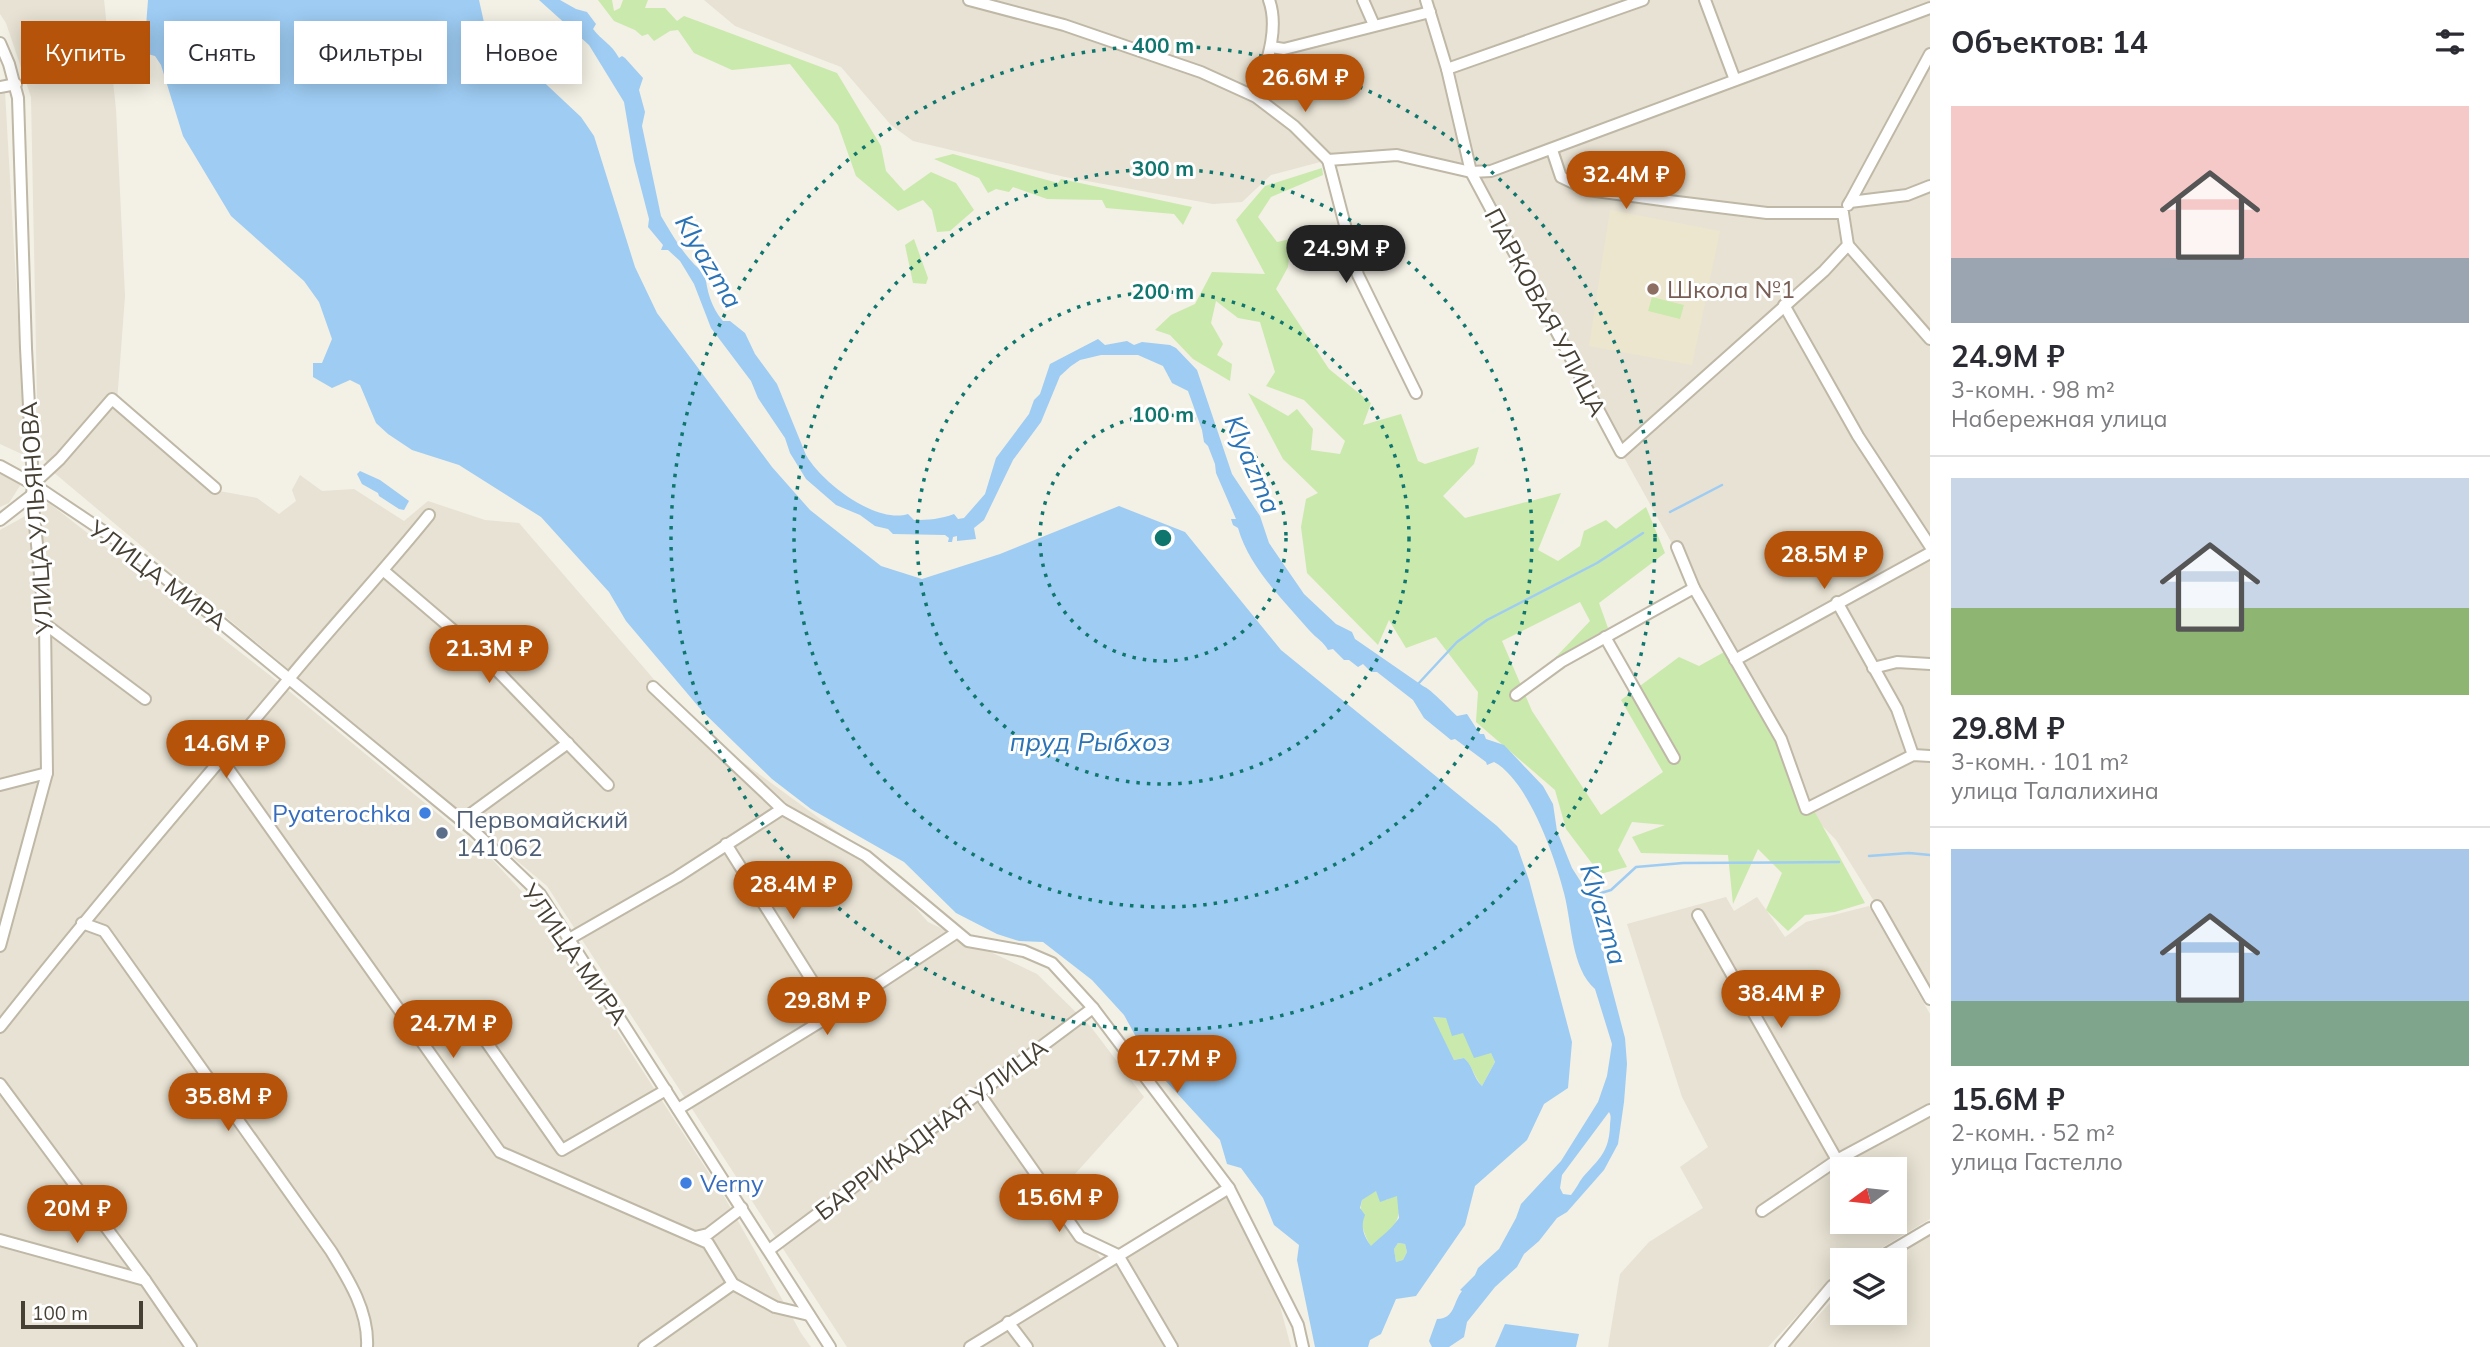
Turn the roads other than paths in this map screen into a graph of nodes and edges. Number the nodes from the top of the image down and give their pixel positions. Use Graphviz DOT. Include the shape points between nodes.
graph roads {
  1 [pos="969,0"];
  2 [pos="1269,0"];
  3 [pos="1363,0"];
  4 [pos="1426,0"];
  5 [pos="1643,0"];
  6 [pos="1705,0"];
  7 [pos="1930,8"];
  8 [pos="1430,12"];
  9 [pos="1374,25"];
  10 [pos="0,43"];
  11 [pos="1271,47"];
  12 [pos="1930,54"];
  13 [pos="1447,69"];
  14 [pos="1735,80"];
  15 [pos="16,84"];
  16 [pos="0,87"];
  17 [pos="1256,96"];
  18 [pos="1552,150"];
  19 [pos="1328,160"];
  20 [pos="1471,172"];
  21 [pos="1930,186"];
  22 [pos="1850,202"];
  23 [pos="1843,213"];
  24 [pos="1848,245"];
  25 [pos="1784,305"];
  26 [pos="1930,339"];
  27 [pos="1416,393"];
  28 [pos="0,466"];
  29 [pos="215,488"];
  30 [pos="33,490"];
  31 [pos="429,514"];
  32 [pos="0,520"];
  33 [pos="1930,546"];
  34 [pos="1677,547"];
  35 [pos="1930,553"];
  36 [pos="384,571"];
  37 [pos="1694,588"];
  38 [pos="1837,602"];
  39 [pos="45,624"];
  40 [pos="1605,637"];
  41 [pos="1735,660"];
  42 [pos="1930,664"];
  43 [pos="1873,668"];
  44 [pos="289,678"];
  45 [pos="653,687"];
  46 [pos="1516,695"];
  47 [pos="145,699"];
  48 [pos="568,743"];
  49 [pos="1913,755"];
  50 [pos="1930,756"];
  51 [pos="1674,758"];
  52 [pos="222,760"];
  53 [pos="47,773"];
  54 [pos="0,785"];
  55 [pos="608,785"];
  56 [pos="782,809"];
  57 [pos="461,821"];
  58 [pos="726,844"];
  59 [pos="1877,906"];
  60 [pos="1698,915"];
  61 [pos="82,923"];
  62 [pos="956,933"];
  63 [pos="569,939"];
  64 [pos="0,946"];
  65 [pos="1930,999"];
  66 [pos="1093,1008"];
  67 [pos="833,1014"];
  68 [pos="0,1027"];
  69 [pos="485,1040"];
  70 [pos="0,1084"];
  71 [pos="666,1090"];
  72 [pos="979,1093"];
  73 [pos="678,1109"];
  74 [pos="1930,1110"];
  75 [pos="1835,1157"];
  76 [pos="1843,1157"];
  77 [pos="1830,1165"];
  78 [pos="1229,1188"];
  79 [pos="742,1208"];
  80 [pos="1762,1211"];
  81 [pos="1930,1228"];
  82 [pos="695,1237"];
  83 [pos="0,1240"];
  84 [pos="1896,1248"];
  85 [pos="769,1250"];
  86 [pos="1118,1255"];
  87 [pos="145,1280"];
  88 [pos="733,1284"];
  89 [pos="1830,1288"];
  90 [pos="809,1315"];
  91 [pos="1008,1322"];
  92 [pos="191,1347"];
  93 [pos="367,1347"];
  94 [pos="644,1347"];
  95 [pos="830,1347"];
  96 [pos="970,1347"];
  97 [pos="1027,1347"];
  98 [pos="1171,1347"];
  99 [pos="1303,1347"];
  100 [pos="1781,1347"];
  1 -- 17 [label="street" via="1064,25"];
  2 -- 11 [label="street"];
  3 -- 9 [label="street"];
  4 -- 8 [label="street, ПАРКОВАЯ УЛИЦА"];
  5 -- 13 [label="street"];
  6 -- 14 [label="street"];
  7 -- 14 [label="street"];
  8 -- 9 [label="street"];
  8 -- 13 [label="street, ПАРКОВАЯ УЛИЦА"];
  9 -- 11 [label="street" via="1284,49"];
  10 -- 15 [label="street, УЛИЦА УЛЬЯНОВА"];
  11 -- 17 [label="street"];
  12 -- 22 [label="street"];
  13 -- 20 [label="street, ПАРКОВАЯ УЛИЦА"];
  14 -- 18 [label="street"];
  15 -- 16 [label="street"];
  15 -- 30 [label="street, УЛИЦА УЛЬЯНОВА"];
  17 -- 19 [label="street" via="1294,125"];
  18 -- 20 [label="street" via="1491,171"];
  18 -- 23 [label="street" via="1561,177 1588,190 1767,213"];
  19 -- 20 [label="street" via="1397,155"];
  19 -- 27 [label="street" via="1358,275"];
  20 -- 25 [label="street, ПАРКОВАЯ УЛИЦА" via="1622,452"];
  21 -- 22 [label="street" via="1907,195"];
  22 -- 23 [label="street"];
  23 -- 24 [label="street"];
  24 -- 25 [label="street"];
  24 -- 26 [label="street"];
  25 -- 33 [label="street" via="1858,436"];
  28 -- 30 [label="street, УЛИЦА МИРА"];
  29 -- 30 [label="street" via="113,399"];
  30 -- 32 [label="street"];
  30 -- 39 [label="street, УЛИЦА УЛЬЯНОВА"];
  30 -- 44 [label="street, УЛИЦА МИРА" via="118,541"];
  31 -- 36 [label="street"];
  34 -- 37 [label="street"];
  35 -- 38 [label="street"];
  36 -- 44 [label="street"];
  36 -- 48 [label="street" via="481,653"];
  37 -- 40 [label="street"];
  37 -- 41 [label="street"];
  38 -- 41 [label="street"];
  38 -- 43 [label="street"];
  39 -- 47 [label="street"];
  39 -- 53 [label="street, УЛИЦА УЛЬЯНОВА"];
  40 -- 46 [label="street"];
  40 -- 51 [label="street"];
  41 -- 49 [label="street" via="1782,739 1806,809"];
  42 -- 43 [label="street" via="1897,662"];
  43 -- 49 [label="street" via="1897,709"];
  44 -- 52 [label="street"];
  44 -- 57 [label="street, УЛИЦА МИРА"];
  45 -- 56 [label="street"];
  48 -- 55 [label="street"];
  48 -- 57 [label="street"];
  49 -- 50 [label="street"];
  52 -- 61 [label="street"];
  52 -- 82 [label="street" via="500,1152"];
  53 -- 54 [label="street"];
  53 -- 64 [label="street, УЛИЦА УЛЬЯНОВА"];
  56 -- 58 [label="street"];
  56 -- 62 [label="street" via="866,856"];
  57 -- 63 [label="street, УЛИЦА МИРА" via="540,894"];
  58 -- 63 [label="street"];
  58 -- 67 [label="street"];
  59 -- 65 [label="street"];
  60 -- 75 [label="street"];
  61 -- 68 [label="street"];
  61 -- 93 [label="street" via="104,931 331,1251 355,1290"];
  62 -- 66 [label="street" via="968,941 1024,951 1052,962"];
  62 -- 67 [label="street"];
  63 -- 71 [label="street, УЛИЦА МИРА"];
  66 -- 72 [label="street, БАРРИКАДНАЯ УЛИЦА"];
  66 -- 78 [label="street"];
  67 -- 73 [label="street"];
  69 -- 71 [label="street" via="562,1150"];
  70 -- 87 [label="street"];
  71 -- 73 [label="street, УЛИЦА МИРА"];
  72 -- 85 [label="street, БАРРИКАДНАЯ УЛИЦА"];
  72 -- 86 [label="street" via="1080,1237"];
  73 -- 79 [label="street, УЛИЦА МИРА"];
  74 -- 76 [label="street"];
  77 -- 80 [label="street"];
  78 -- 86 [label="street"];
  78 -- 99 [label="street" via="1298,1325"];
  79 -- 82 [label="street" via="708,1234"];
  79 -- 85 [label="street, УЛИЦА МИРА"];
  81 -- 84 [label="street"];
  82 -- 88 [label="street" via="708,1243"];
  83 -- 87 [label="street"];
  85 -- 90 [label="street, УЛИЦА МИРА"];
  86 -- 91 [label="street"];
  86 -- 98 [label="street"];
  87 -- 92 [label="street"];
  88 -- 90 [label="street" via="775,1307"];
  88 -- 94 [label="street"];
  89 -- 100 [label="street"];
  90 -- 95 [label="street, УЛИЦА МИРА"];
  91 -- 96 [label="street"];
  91 -- 97 [label="street"];
}
